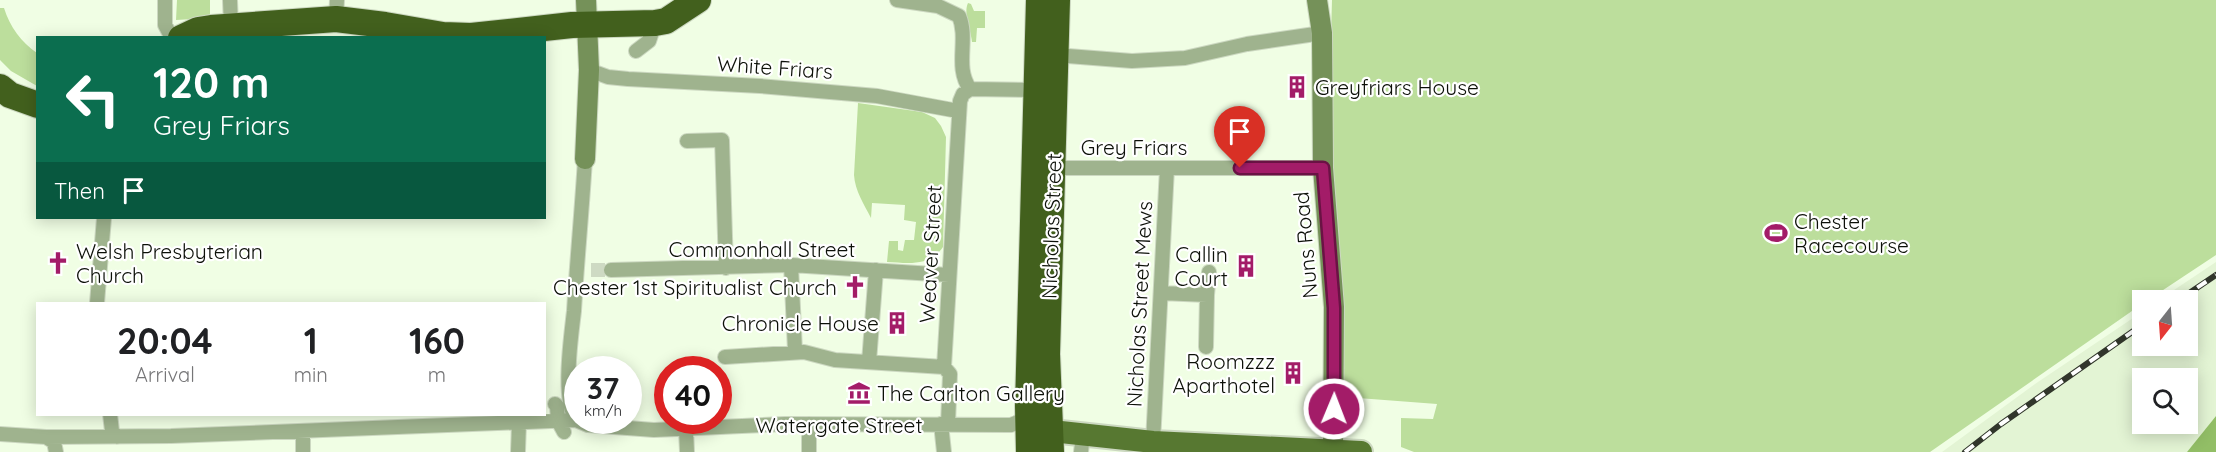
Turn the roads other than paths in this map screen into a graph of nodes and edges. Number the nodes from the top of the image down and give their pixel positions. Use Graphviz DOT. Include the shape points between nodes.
graph roads {
  1 [pos="165,0"];
  2 [pos="230,0"];
  3 [pos="698,0"];
  4 [pos="897,0"];
  5 [pos="1039,0"];
  6 [pos="1057,0"];
  7 [pos="1317,0"];
  8 [pos="336,10"];
  9 [pos="587,13"];
  10 [pos="655,23"];
  11 [pos="248,29"];
  12 [pos="1322,33"];
  13 [pos="171,36"];
  14 [pos="185,36"];
  15 [pos="636,51"];
  16 [pos="1055,55"];
  17 [pos="589,70"];
  18 [pos="0,87"];
  19 [pos="970,89"];
  20 [pos="1046,90"];
  21 [pos="36,104"];
  22 [pos="958,111"];
  23 [pos="687,141"];
  24 [pos="585,159"];
  25 [pos="1053,168"];
  26 [pos="1167,168"];
  27 [pos="1323,168"];
  28 [pos="104,219"];
  29 [pos="726,268"];
  30 [pos="576,270"];
  31 [pos="591,270"];
  32 [pos="610,270"];
  33 [pos="876,270"];
  34 [pos="792,272"];
  35 [pos="1209,272"];
  36 [pos="949,275"];
  37 [pos="1161,293"];
  38 [pos="1208,295"];
  39 [pos="98,302"];
  40 [pos="1206,347"];
  41 [pos="795,351"];
  42 [pos="569,356"];
  43 [pos="732,356"];
  44 [pos="869,362"];
  45 [pos="947,371"];
  46 [pos="555,404"];
  47 [pos="110,416"];
  48 [pos="519,423"];
  49 [pos="809,424"];
  50 [pos="944,424"];
  51 [pos="564,425"];
  52 [pos="561,426"];
  53 [pos="732,426"];
  54 [pos="303,431"];
  55 [pos="0,434"];
  56 [pos="686,434"];
  57 [pos="46,436"];
  58 [pos="117,437"];
  59 [pos="1040,438"];
  60 [pos="1153,442"];
  61 [pos="1082,443"];
  62 [pos="1205,448"];
  63 [pos="1333,451"];
  64 [pos="56,452"];
  65 [pos="303,452"];
  66 [pos="518,452"];
  67 [pos="687,452"];
  68 [pos="809,452"];
  69 [pos="944,452"];
  70 [pos="1361,452"];
  1 -- 13 [label="street" via="165,25"];
  2 -- 11 [label="street"];
  3 -- 10 [label="highway" via="666,21"];
  4 -- 19 [label="street" via="938,6 958,16 964,33 962,70"];
  5 -- 20 [label="highway, Nicholas Street"];
  6 -- 16 [label="highway, Nicholas Street"];
  7 -- 12 [label="street, Nuns Road"];
  8 -- 9 [label="highway" via="385,25 471,36 572,25"];
  8 -- 11 [label="highway"];
  9 -- 10 [label="highway"];
  9 -- 17 [label="street"];
  10 -- 15 [label="street" via="649,41"];
  11 -- 14 [label="highway" via="198,30"];
  12 -- 16 [label="street" via="1185,58 1132,61"];
  12 -- 27 [label="street, Nuns Road"];
  16 -- 20 [label="highway, Nicholas Street"];
  17 -- 22 [label="street, White Friars" via="628,79 877,96"];
  17 -- 24 [label="street"];
  18 -- 21 [label="highway"];
  19 -- 20 [label="street"];
  19 -- 22 [label="street, Weaver Street" via="963,94"];
  20 -- 25 [label="highway, Nicholas Street"];
  20 -- 59 [label="highway, Nicholas Street"];
  22 -- 36 [label="street, Weaver Street"];
  23 -- 29 [label="street" via="722,140"];
  24 -- 30 [label="street"];
  25 -- 26 [label="street, Grey Friars"];
  25 -- 59 [label="highway, Nicholas Street"];
  26 -- 27 [label="street, Grey Friars"];
  26 -- 37 [label="street, Nicholas Street Mews"];
  27 -- 63 [label="street, Nuns Road" via="1334,308"];
  28 -- 39 [label="street"];
  29 -- 32 [label="street, Commonhall Street"];
  29 -- 34 [label="street, Commonhall Street"];
  30 -- 31 [label="street"];
  30 -- 42 [label="street"];
  33 -- 34 [label="street, Commonhall Street"];
  33 -- 36 [label="street, Commonhall Street"];
  33 -- 44 [label="street"];
  34 -- 41 [label="street"];
  35 -- 38 [label="street"];
  36 -- 45 [label="street, Weaver Street"];
  37 -- 38 [label="street"];
  37 -- 60 [label="street, Nicholas Street Mews"];
  38 -- 40 [label="street"];
  41 -- 43 [label="street"];
  41 -- 44 [label="street" via="835,360"];
  44 -- 45 [label="street"];
  45 -- 50 [label="street, Weaver Street"];
  46 -- 52 [label="street"];
  47 -- 58 [label="street"];
  48 -- 52 [label="street, Watergate Street"];
  48 -- 54 [label="street, Watergate Street"];
  48 -- 66 [label="street"];
  49 -- 50 [label="street, Watergate Street"];
  49 -- 53 [label="street, Watergate Street"];
  49 -- 68 [label="street"];
  50 -- 59 [label="street, Watergate Street" via="1018,422"];
  50 -- 69 [label="street, Weaver Street"];
  51 -- 52 [label="street, Watergate Street"];
  54 -- 58 [label="street, Watergate Street"];
  54 -- 65 [label="street"];
  55 -- 57 [label="street, Watergate Street"];
  56 -- 67 [label="street"];
  57 -- 58 [label="street, Watergate Street"];
  57 -- 64 [label="street" via="54,442"];
  59 -- 61 [label="main road, Watergate Street"];
  60 -- 61 [label="main road, Watergate Street"];
  60 -- 62 [label="main road, Watergate Street"];
  62 -- 63 [label="main road, Watergate Street"];
  63 -- 70 [label="main road, Watergate Street"];
}
